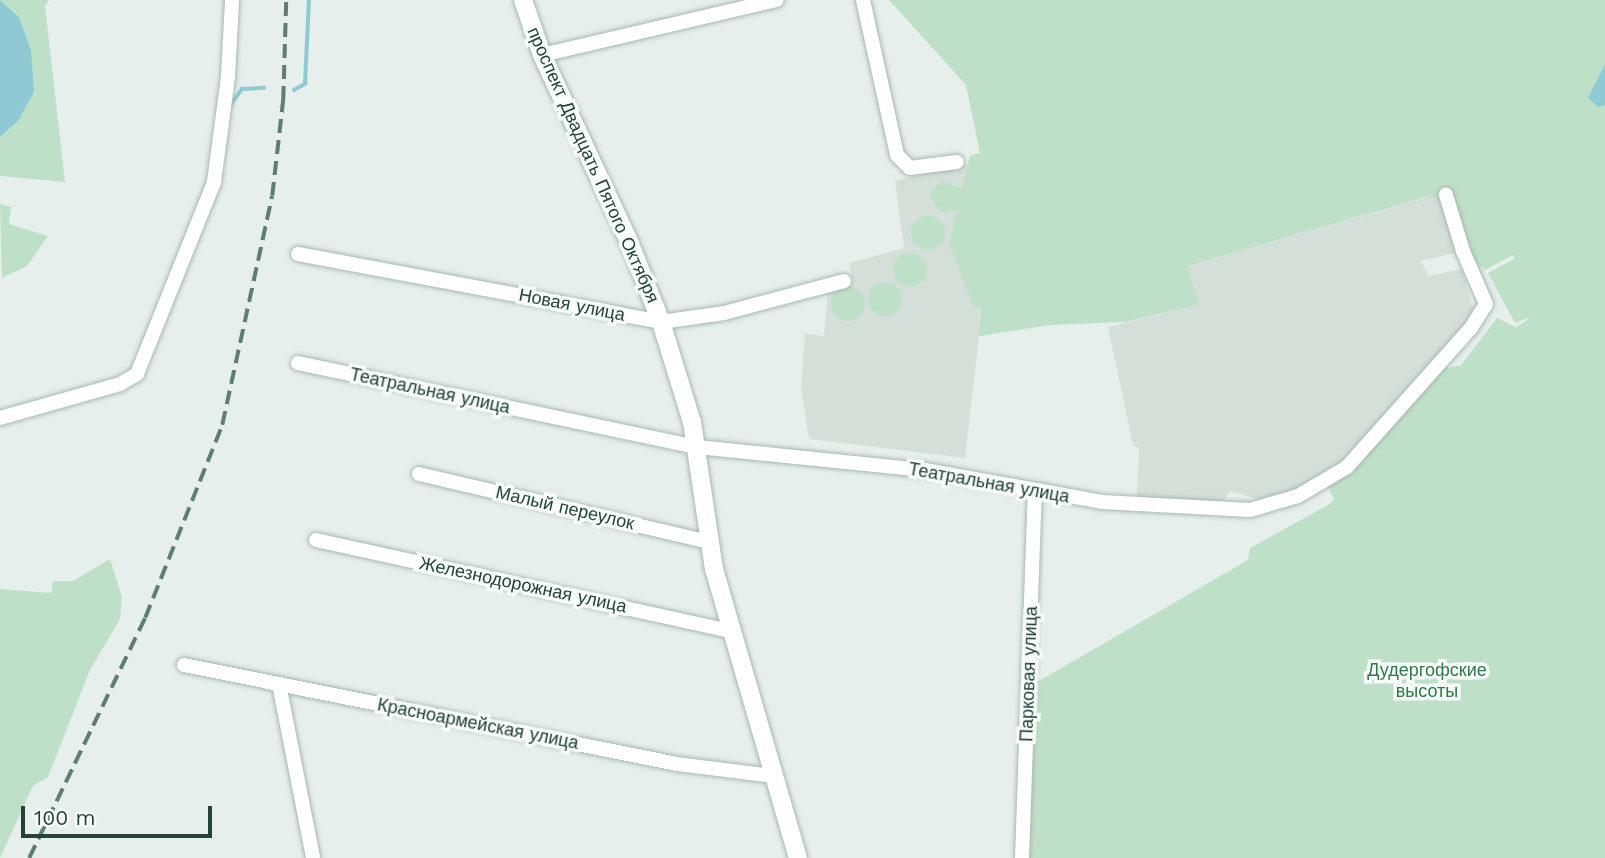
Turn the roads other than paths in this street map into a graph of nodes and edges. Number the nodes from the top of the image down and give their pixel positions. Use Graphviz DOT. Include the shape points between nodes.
graph roads {
  1 [pos="232,0"];
  2 [pos="523,0"];
  3 [pos="777,0"];
  4 [pos="863,0"];
  5 [pos="542,55"];
  6 [pos="957,162"];
  7 [pos="1446,195"];
  8 [pos="298,254"];
  9 [pos="844,281"];
  10 [pos="661,322"];
  11 [pos="298,363"];
  12 [pos="0,418"];
  13 [pos="697,447"];
  14 [pos="419,474"];
  15 [pos="1035,491"];
  16 [pos="316,540"];
  17 [pos="710,542"];
  18 [pos="731,631"];
  19 [pos="184,665"];
  20 [pos="279,684"];
  21 [pos="773,776"];
  22 [pos="313,858"];
  23 [pos="798,858"];
  24 [pos="1022,858"];
  1 -- 12 [label="street" via="229,77 214,182 137,374 120,384"];
  2 -- 5 [label="street, проспект Двадцать Пятого Октября"];
  3 -- 5 [label="street"];
  4 -- 6 [label="street" via="897,155 910,168"];
  5 -- 10 [label="street, проспект Двадцать Пятого Октября"];
  7 -- 15 [label="street, Театральная улица" via="1486,304 1471,328 1369,443 1323,485 1250,510 1180,510"];
  8 -- 10 [label="street, Новая улица"];
  9 -- 10 [label="street, Новая улица" via="724,313"];
  10 -- 13 [label="street, проспект Двадцать Пятого Октября"];
  11 -- 13 [label="street, Театральная улица"];
  13 -- 15 [label="street, Театральная улица" via="926,470"];
  13 -- 17 [label="street, проспект Двадцать Пятого Октября"];
  14 -- 17 [label="street, Малый переулок"];
  15 -- 24 [label="street, Парковая улица"];
  16 -- 18 [label="street, Железнодорожная улица"];
  17 -- 18 [label="street, проспект Двадцать Пятого Октября"];
  18 -- 21 [label="street, проспект Двадцать Пятого Октября"];
  19 -- 20 [label="street, Красноармейская улица"];
  20 -- 21 [label="street, Красноармейская улица" via="677,764"];
  20 -- 22 [label="street"];
  21 -- 23 [label="street, проспект Двадцать Пятого Октября"];
}
